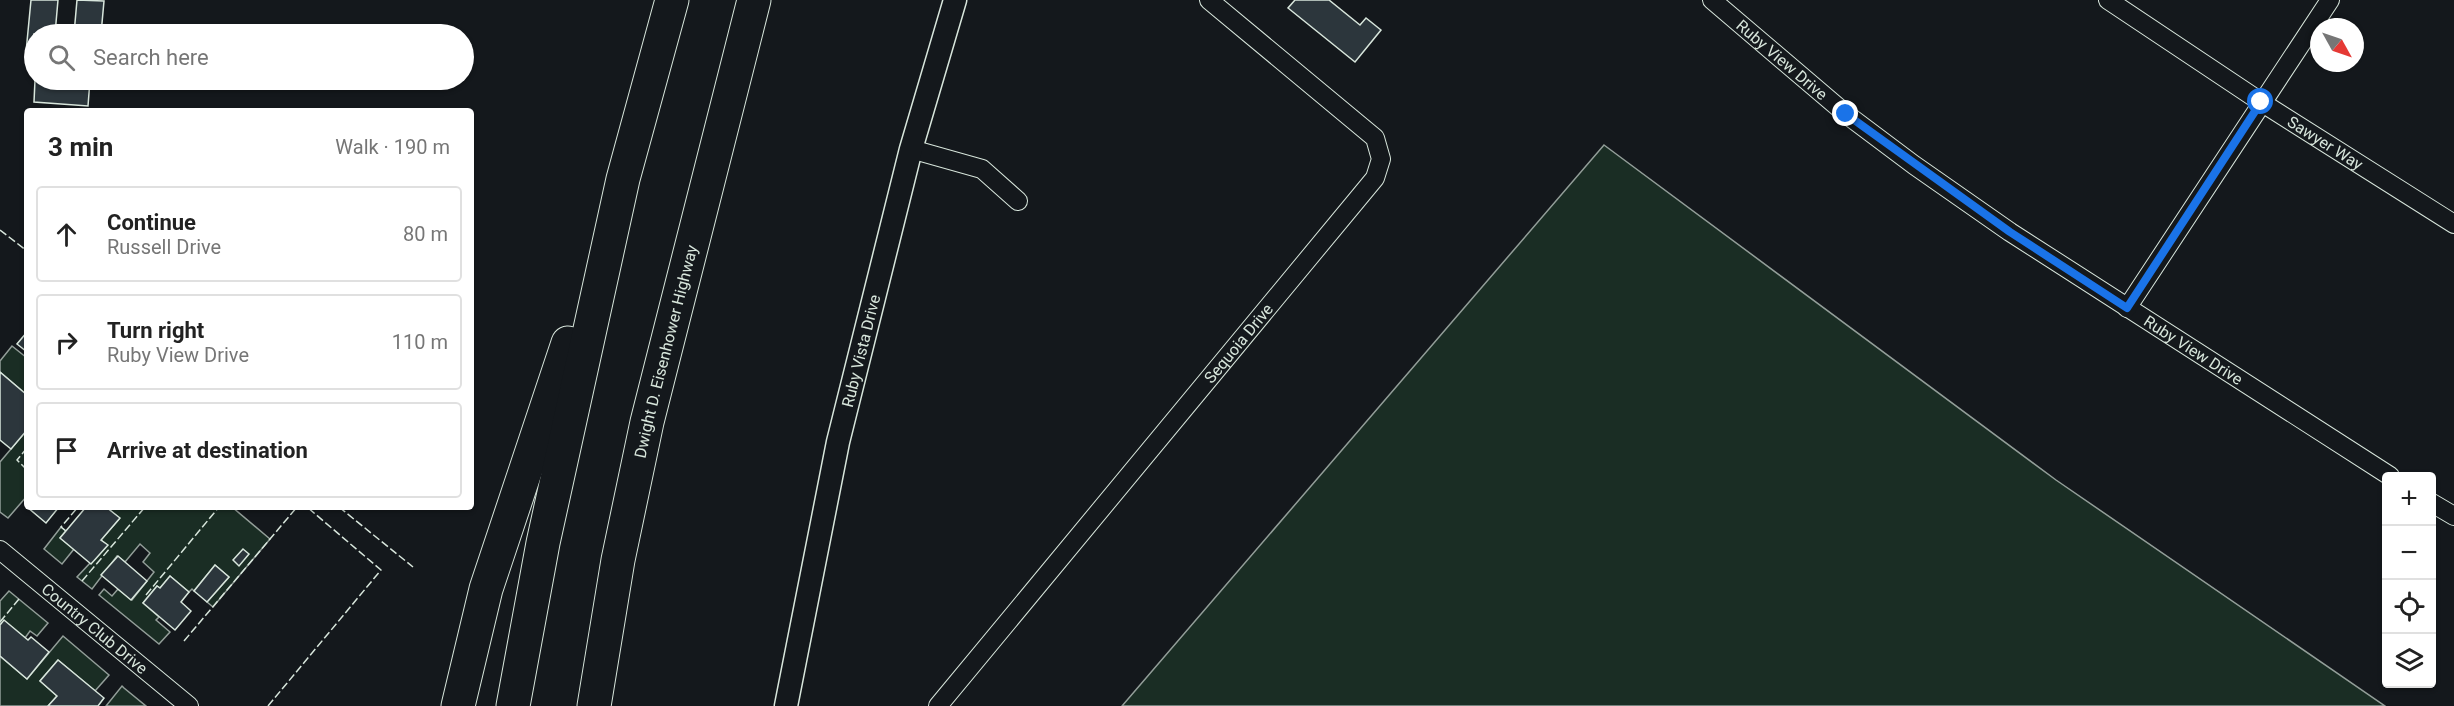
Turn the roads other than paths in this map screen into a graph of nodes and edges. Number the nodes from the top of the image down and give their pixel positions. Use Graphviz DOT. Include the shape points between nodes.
graph roads {
  1 [pos="672,0"];
  2 [pos="753,0"];
  3 [pos="955,0"];
  4 [pos="1209,0"];
  5 [pos="1712,0"];
  6 [pos="2108,0"];
  7 [pos="2330,0"];
  8 [pos="2261,102"];
  9 [pos="912,149"];
  10 [pos="623,179"];
  11 [pos="1018,201"];
  12 [pos="2454,224"];
  13 [pos="2127,308"];
  14 [pos="2382,472"];
  15 [pos="2436,505"];
  16 [pos="2454,516"];
  17 [pos="0,550"];
  18 [pos="189,706"];
  19 [pos="458,706"];
  20 [pos="513,706"];
  21 [pos="594,706"];
  22 [pos="786,706"];
  23 [pos="938,706"];
  1 -- 10 [label="highway"];
  2 -- 21 [label="highway, Dwight D. Eisenhower Highway" via="647,422 618,560"];
  3 -- 9 [label="street, Ruby Vista Drive"];
  4 -- 23 [label="street, Sequoia Drive" via="1375,138 1381,159 1375,178"];
  5 -- 13 [label="street, Ruby View Drive" via="1846,114 1914,165"];
  6 -- 8 [label="street, Sawyer Way"];
  7 -- 8 [label="street"];
  8 -- 12 [label="street, Sawyer Way"];
  8 -- 13 [label="street"];
  9 -- 11 [label="street" via="982,169"];
  9 -- 22 [label="street, Ruby Vista Drive" via="838,442"];
  10 -- 19 [label="highway" via="486,590"];
  10 -- 20 [label="highway" via="543,543"];
  13 -- 14 [label="street, Ruby View Drive"];
  15 -- 16 [label="street"];
  17 -- 18 [label="street, Country Club Drive"];
}
